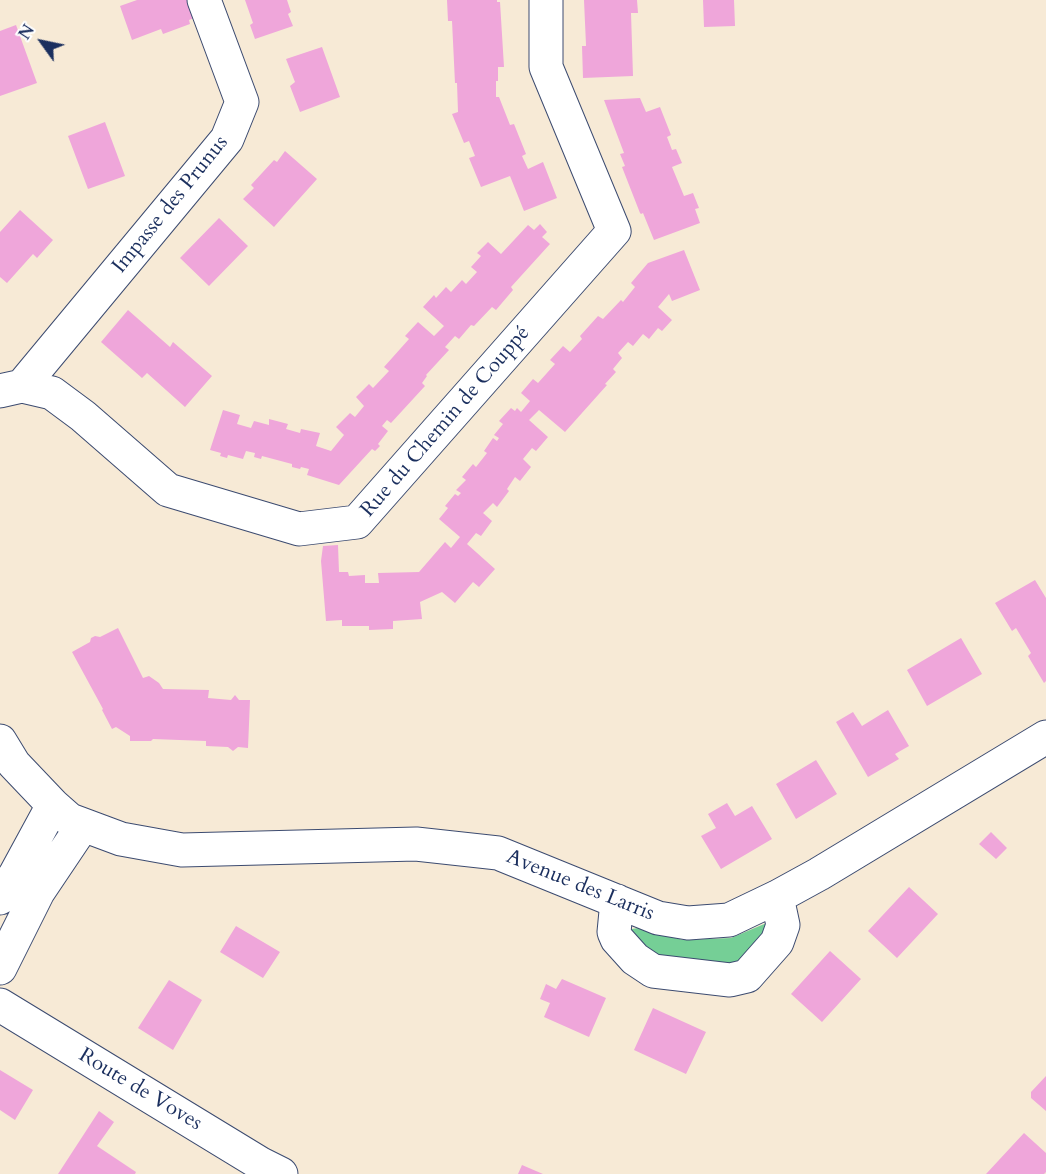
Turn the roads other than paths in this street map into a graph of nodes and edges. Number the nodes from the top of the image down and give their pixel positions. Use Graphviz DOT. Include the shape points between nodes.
graph roads {
  1 [pos="204,0"];
  2 [pos="546,0"];
  3 [pos="11,389"];
  4 [pos="1046,737"];
  5 [pos="0,741"];
  6 [pos="69,817"];
  7 [pos="777,897"];
  8 [pos="0,898"];
  9 [pos="617,901"];
  10 [pos="0,968"];
  11 [pos="0,1005"];
  12 [pos="266,1171"];
  1 -- 3 [label="street, Impasse des Prunus" via="243,102 227,139"];
  2 -- 3 [label="street, Rue du Chemin de Couppé" via="546,67 614,231 357,522 299,529 168,490 52,393"];
  4 -- 7 [label="street, Avenue des Larris"];
  5 -- 6 [label="street" via="14,764"];
  6 -- 8 [label="street"];
  6 -- 9 [label="street, Avenue des Larris" via="121,839 182,850 416,844 498,853"];
  6 -- 10 [label="street"];
  7 -- 9 [label="street, Avenue des Larris" via="729,920 688,923 658,918"];
  7 -- 9 [label="street" via="783,926 777,942 747,976 730,980 653,971 635,959 614,932"];
  11 -- 12 [label="street, Route de Voves"];
}
